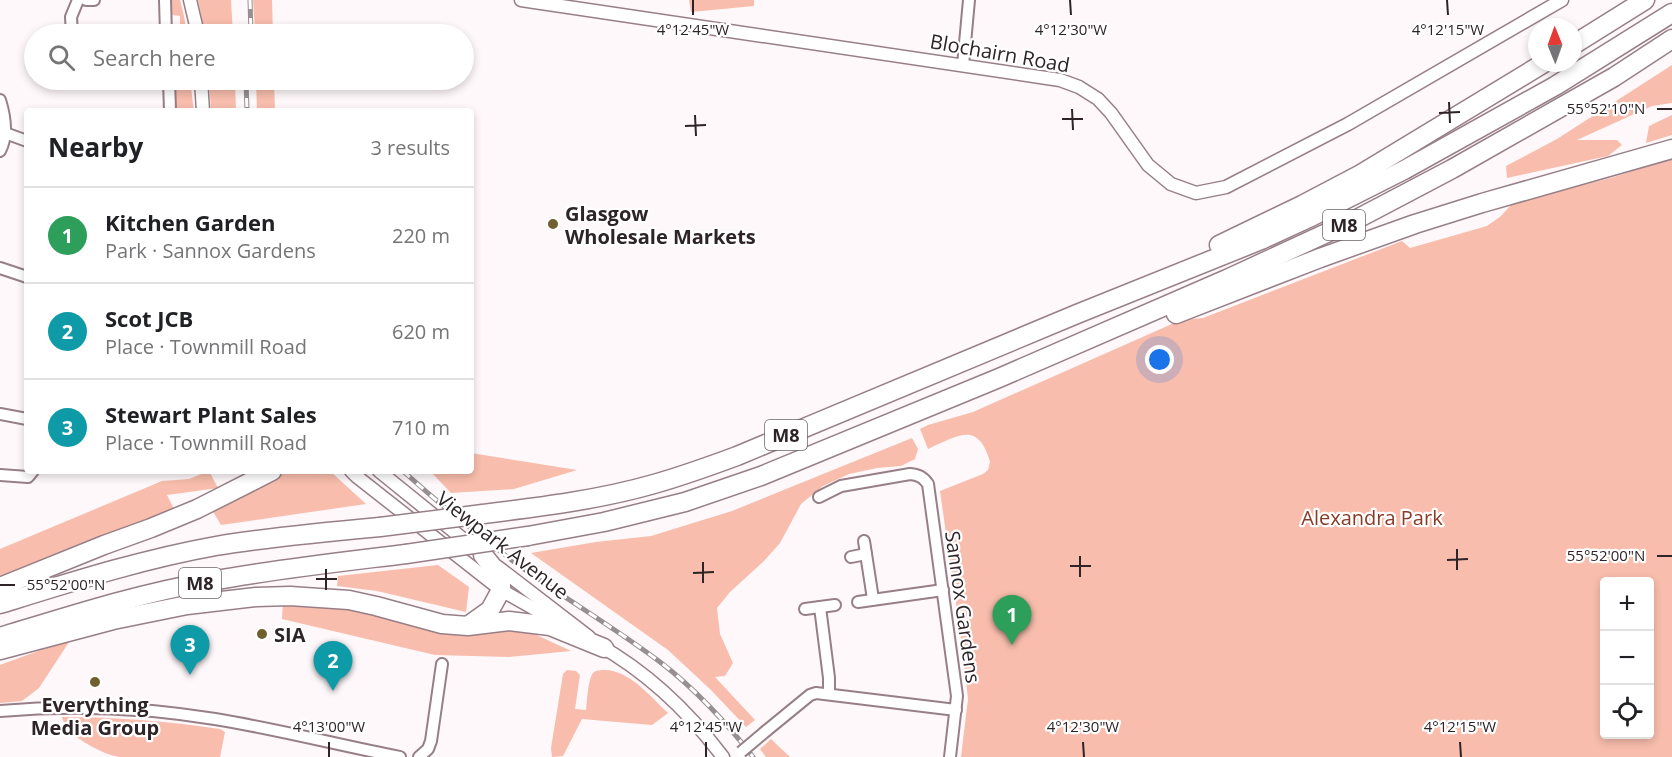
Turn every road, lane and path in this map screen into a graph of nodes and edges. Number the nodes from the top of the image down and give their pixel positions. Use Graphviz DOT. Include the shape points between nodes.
graph roads {
  1 [pos="78,0"];
  2 [pos="86,0"];
  3 [pos="94,0"];
  4 [pos="165,0"];
  5 [pos="190,0"];
  6 [pos="521,0"];
  7 [pos="969,0"];
  8 [pos="1562,0"];
  9 [pos="1645,0"];
  10 [pos="1672,13"];
  11 [pos="165,22"];
  12 [pos="178,22"];
  13 [pos="71,24"];
  14 [pos="196,24"];
  15 [pos="1582,39"];
  16 [pos="1672,39"];
  17 [pos="963,65"];
  18 [pos="1529,72"];
  19 [pos="169,90"];
  20 [pos="202,90"];
  21 [pos="0,100"];
  22 [pos="170,108"];
  23 [pos="203,108"];
  24 [pos="5,133"];
  25 [pos="24,140"];
  26 [pos="1672,149"];
  27 [pos="0,151"];
  28 [pos="0,268"];
  29 [pos="24,276"];
  30 [pos="1077,314"];
  31 [pos="999,378"];
  32 [pos="0,414"];
  33 [pos="24,418"];
  34 [pos="30,474"];
  35 [pos="264,474"];
  36 [pos="354,474"];
  37 [pos="383,474"];
  38 [pos="0,475"];
  39 [pos="819,497"];
  40 [pos="864,541"];
  41 [pos="483,555"];
  42 [pos="866,555"];
  43 [pos="851,556"];
  44 [pos="0,587"];
  45 [pos="501,590"];
  46 [pos="943,590"];
  47 [pos="873,599"];
  48 [pos="858,602"];
  49 [pos="0,604"];
  50 [pos="835,605"];
  51 [pos="820,607"];
  52 [pos="805,609"];
  53 [pos="468,626"];
  54 [pos="0,637"];
  55 [pos="604,648"];
  56 [pos="0,650"];
  57 [pos="442,664"];
  58 [pos="829,694"];
  59 [pos="956,710"];
  60 [pos="0,711"];
  61 [pos="737,754"];
  62 [pos="400,757"];
  63 [pos="419,757"];
  64 [pos="723,757"];
  65 [pos="950,757"];
  1 -- 13 [label="street"];
  2 -- 3 [label="street"];
  4 -- 11 [label="street"];
  5 -- 14 [label="street"];
  6 -- 17 [label="street, Blochairn Road"];
  7 -- 17 [label="street"];
  8 -- 17 [label="street, Blochairn Road" via="1348,124 1226,187 1196,193 1171,184 1148,165 1111,113 1079,87 1060,80"];
  9 -- 15 [label="highway"];
  10 -- 30 [label="highway, M8" via="1556,86 1349,198 1261,240"];
  11 -- 12 [label="street"];
  16 -- 31 [label="highway, M8" via="1528,127 1357,219"];
  18 -- 30 [label="highway" via="1361,174"];
  19 -- 22 [label="street"];
  20 -- 23 [label="street"];
  21 -- 24 [label="street"];
  24 -- 25 [label="street"];
  24 -- 27 [label="street"];
  26 -- 31 [label="highway" via="1415,224"];
  28 -- 29 [label="street"];
  30 -- 49 [label="highway, M8, bridge" via="737,456 654,484 598,497 483,514 189,552"];
  31 -- 54 [label="highway, M8, bridge" via="760,476 685,502 528,536 210,581"];
  32 -- 33 [label="street"];
  34 -- 38 [label="street"];
  35 -- 44 [label="highway" via="152,528"];
  36 -- 45 [label="street, Viewpark Avenue"];
  37 -- 41 [label="street, Viewpark Avenue"];
  39 -- 46 [label="street, Sannox Gardens" via="840,486 910,474 924,479 928,484"];
  40 -- 42 [label="street"];
  41 -- 45 [label="highway" via="501,577"];
  41 -- 55 [label="street, Viewpark Avenue"];
  42 -- 43 [label="street"];
  42 -- 47 [label="street"];
  45 -- 53 [label="highway" via="490,610"];
  45 -- 55 [label="street, Viewpark Avenue"];
  46 -- 47 [label="street"];
  46 -- 59 [label="street, Sannox Gardens"];
  47 -- 48 [label="street"];
  50 -- 51 [label="street"];
  51 -- 52 [label="street"];
  51 -- 58 [label="street"];
  53 -- 55 [label="highway" via="509,621 550,626"];
  53 -- 56 [label="highway" via="442,624 349,600 256,597 146,613"];
  55 -- 64 [label="street, Viewpark Avenue" via="666,694"];
  57 -- 63 [label="street" via="431,741"];
  58 -- 59 [label="street"];
  58 -- 61 [label="street, bridge" via="810,695"];
  59 -- 65 [label="street, Sannox Gardens"];
  60 -- 62 [label="street" via="56,707 206,718"];
}
